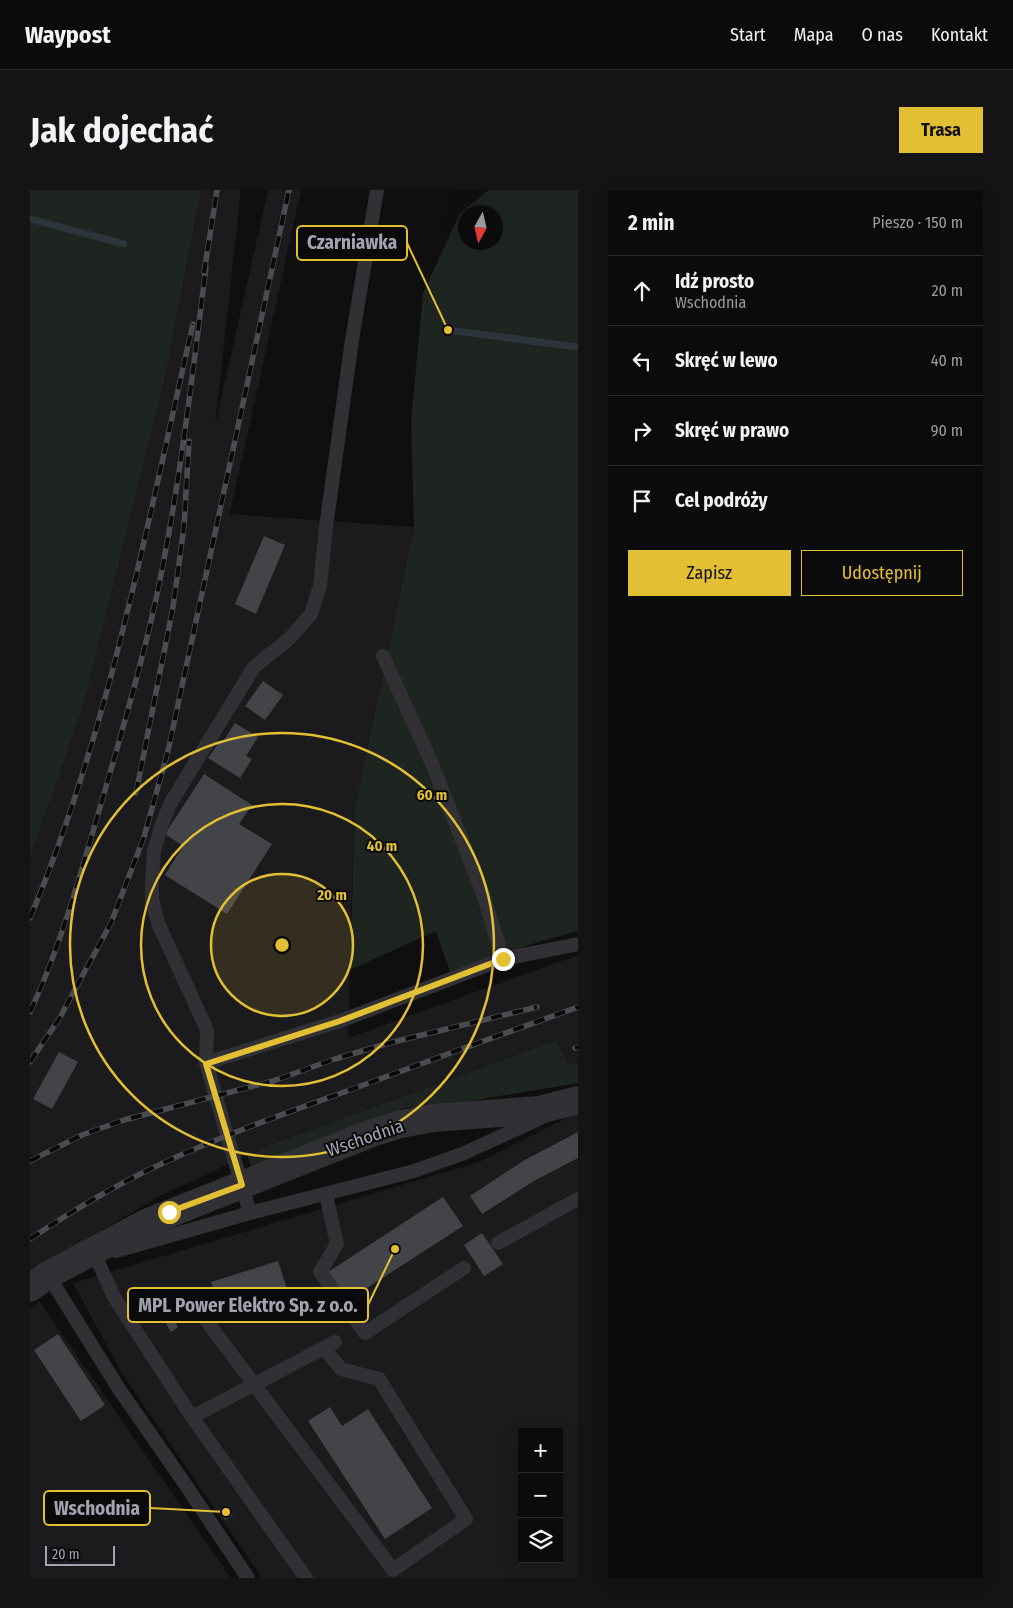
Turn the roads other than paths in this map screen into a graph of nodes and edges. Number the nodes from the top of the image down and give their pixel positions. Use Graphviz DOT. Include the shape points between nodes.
graph roads {
  1 [pos="377,190"];
  2 [pos="383,656"];
  3 [pos="578,944"];
  4 [pos="503,959"];
  5 [pos="206,1064"];
  6 [pos="578,1101"];
  7 [pos="242,1185"];
  8 [pos="326,1195"];
  9 [pos="578,1198"];
  10 [pos="250,1213"];
  11 [pos="498,1243"];
  12 [pos="96,1257"];
  13 [pos="464,1268"];
  14 [pos="39,1281"];
  15 [pos="126,1316"];
  16 [pos="255,1384"];
  17 [pos="192,1417"];
  18 [pos="248,1578"];
  19 [pos="306,1578"];
  1 -- 5 [label="lane" via="352,340 320,586 311,614 290,638 254,668 170,804 154,851 152,900 158,922 207,1030"];
  2 -- 4 [label="lane" via="434,766 483,894"];
  3 -- 4 [label="lane"];
  4 -- 5 [label="lane" via="340,1021"];
  5 -- 7 [label="lane"];
  6 -- 7 [label="street, Wschodnia" via="539,1110 433,1118 401,1124"];
  6 -- 8 [label="lane" via="462,1154"];
  7 -- 10 [label="lane"];
  7 -- 14 [label="street, Wschodnia" via="146,1223"];
  8 -- 10 [label="lane"];
  8 -- 13 [label="lane" via="337,1244 320,1272 365,1333"];
  9 -- 11 [label="lane"];
  10 -- 12 [label="lane"];
  12 -- 14 [label="lane"];
  12 -- 15 [label="lane"];
  14 -- 18 [label="lane" via="119,1389"];
  15 -- 16 [label="lane" via="188,1296"];
  15 -- 17 [label="lane"];
  16 -- 16 [label="lane" via="330,1345 340,1369 379,1379 466,1519 393,1570"];
  16 -- 17 [label="lane"];
  17 -- 19 [label="lane"];
}
